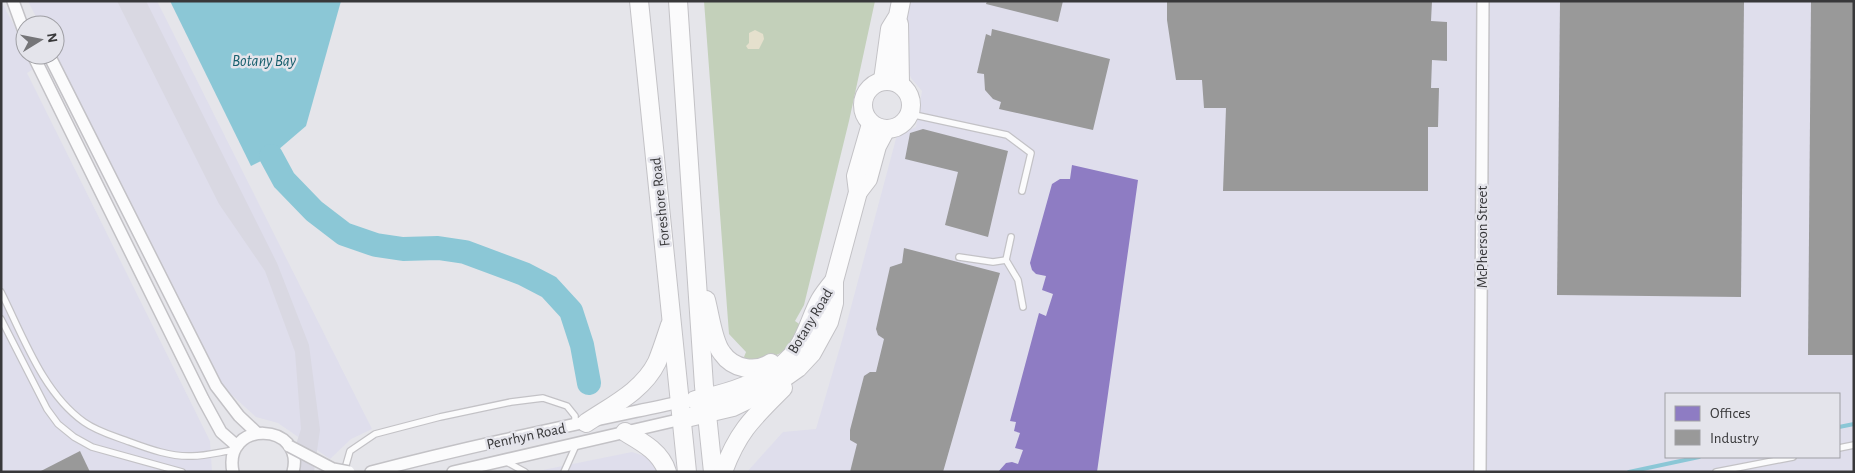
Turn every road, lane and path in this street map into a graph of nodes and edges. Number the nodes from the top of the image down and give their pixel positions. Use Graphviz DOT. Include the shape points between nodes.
graph roads {
  1 [pos="14,1"];
  2 [pos="639,1"];
  3 [pos="678,1"];
  4 [pos="1483,1"];
  5 [pos="899,9"];
  6 [pos="19,15"];
  7 [pos="23,15"];
  8 [pos="38,65"];
  9 [pos="54,65"];
  10 [pos="891,82"];
  11 [pos="910,114"];
  12 [pos="879,127"];
  13 [pos="1022,191"];
  14 [pos="1011,237"];
  15 [pos="959,257"];
  16 [pos="1006,260"];
  17 [pos="696,266"];
  18 [pos="834,281"];
  19 [pos="1,292"];
  20 [pos="1023,307"];
  21 [pos="1,319"];
  22 [pos="672,320"];
  23 [pos="808,326"];
  24 [pos="798,368"];
  25 [pos="706,406"];
  26 [pos="681,411"];
  27 [pos="580,424"];
  28 [pos="625,432"];
  29 [pos="257,433"];
  30 [pos="577,443"];
  31 [pos="1854,445"];
  32 [pos="289,446"];
  33 [pos="236,448"];
  34 [pos="1840,448"];
  35 [pos="1788,458"];
  36 [pos="502,460"];
  37 [pos="182,472"];
  38 [pos="233,472"];
  39 [pos="293,472"];
  40 [pos="344,472"];
  41 [pos="349,472"];
  42 [pos="371,472"];
  43 [pos="453,472"];
  44 [pos="525,472"];
  45 [pos="564,472"];
  46 [pos="667,472"];
  47 [pos="687,472"];
  48 [pos="713,472"];
  49 [pos="723,472"];
  50 [pos="1480,472"];
  51 [pos="1716,472"];
  1 -- 6 [label="street"];
  1 -- 7 [label="street"];
  2 -- 22 [label="main road, Foreshore Road"];
  3 -- 17 [label="main road, Foreshore Road"];
  4 -- 50 [label="street, McPherson Street"];
  5 -- 10 [label="main road" via="890,28"];
  8 -- 33 [label="street" via="202,398 221,432"];
  9 -- 29 [label="street" via="216,386"];
  10 -- 11 [label="main road" via="906,90 910,97"];
  10 -- 12 [label="main road" via="875,83 864,95 862,103 866,119"];
  11 -- 12 [label="main road" via="900,125"];
  11 -- 13 [label="lane" via="1007,135 1031,153"];
  12 -- 18 [label="main road, Botany Road" via="868,179 858,192"];
  14 -- 16 [label="lane"];
  15 -- 16 [label="lane" via="993,262"];
  16 -- 20 [label="lane" via="1018,280"];
  17 -- 23 [label="main road" via="721,352 737,365 748,370 768,365 780,358"];
  17 -- 25 [label="main road, Foreshore Road"];
  18 -- 23 [label="main road, Botany Road" via="819,301"];
  18 -- 24 [label="main road, Botany Road" via="834,303 829,322 812,353"];
  19 -- 33 [label="lane" via="54,392 85,423 157,451 192,456"];
  21 -- 37 [label="lane" via="47,409 58,424 92,447"];
  22 -- 26 [label="main road, Foreshore Road"];
  22 -- 27 [label="main road" via="650,373 632,392"];
  23 -- 25 [label="main road, Botany Road" via="797,349 784,362"];
  24 -- 25 [label="main road, Botany Road" via="764,392 733,407"];
  24 -- 49 [label="main road" via="787,385 742,431"];
  25 -- 26 [label="main road, Botany Road"];
  25 -- 48 [label="main road"];
  26 -- 27 [label="street, Penrhyn Road"];
  26 -- 28 [label="street, Penrhyn Road"];
  26 -- 47 [label="main road"];
  27 -- 40 [label="lane" via="567,406 543,398 511,402 375,434 350,451"];
  27 -- 42 [label="street, Penrhyn Road"];
  28 -- 30 [label="street, Penrhyn Road"];
  28 -- 46 [label="main road" via="648,446 664,463"];
  29 -- 32 [label="street" via="269,432"];
  29 -- 33 [label="street" via="246,437"];
  30 -- 36 [label="street, Penrhyn Road"];
  30 -- 45 [label="lane"];
  31 -- 34 [label="lane"];
  32 -- 39 [label="street" via="294,457"];
  32 -- 41 [label="street, bridge" via="333,469"];
  33 -- 38 [label="street"];
  35 -- 51 [label="lane"];
  36 -- 43 [label="street, Penrhyn Road"];
  36 -- 44 [label="lane"];
}
